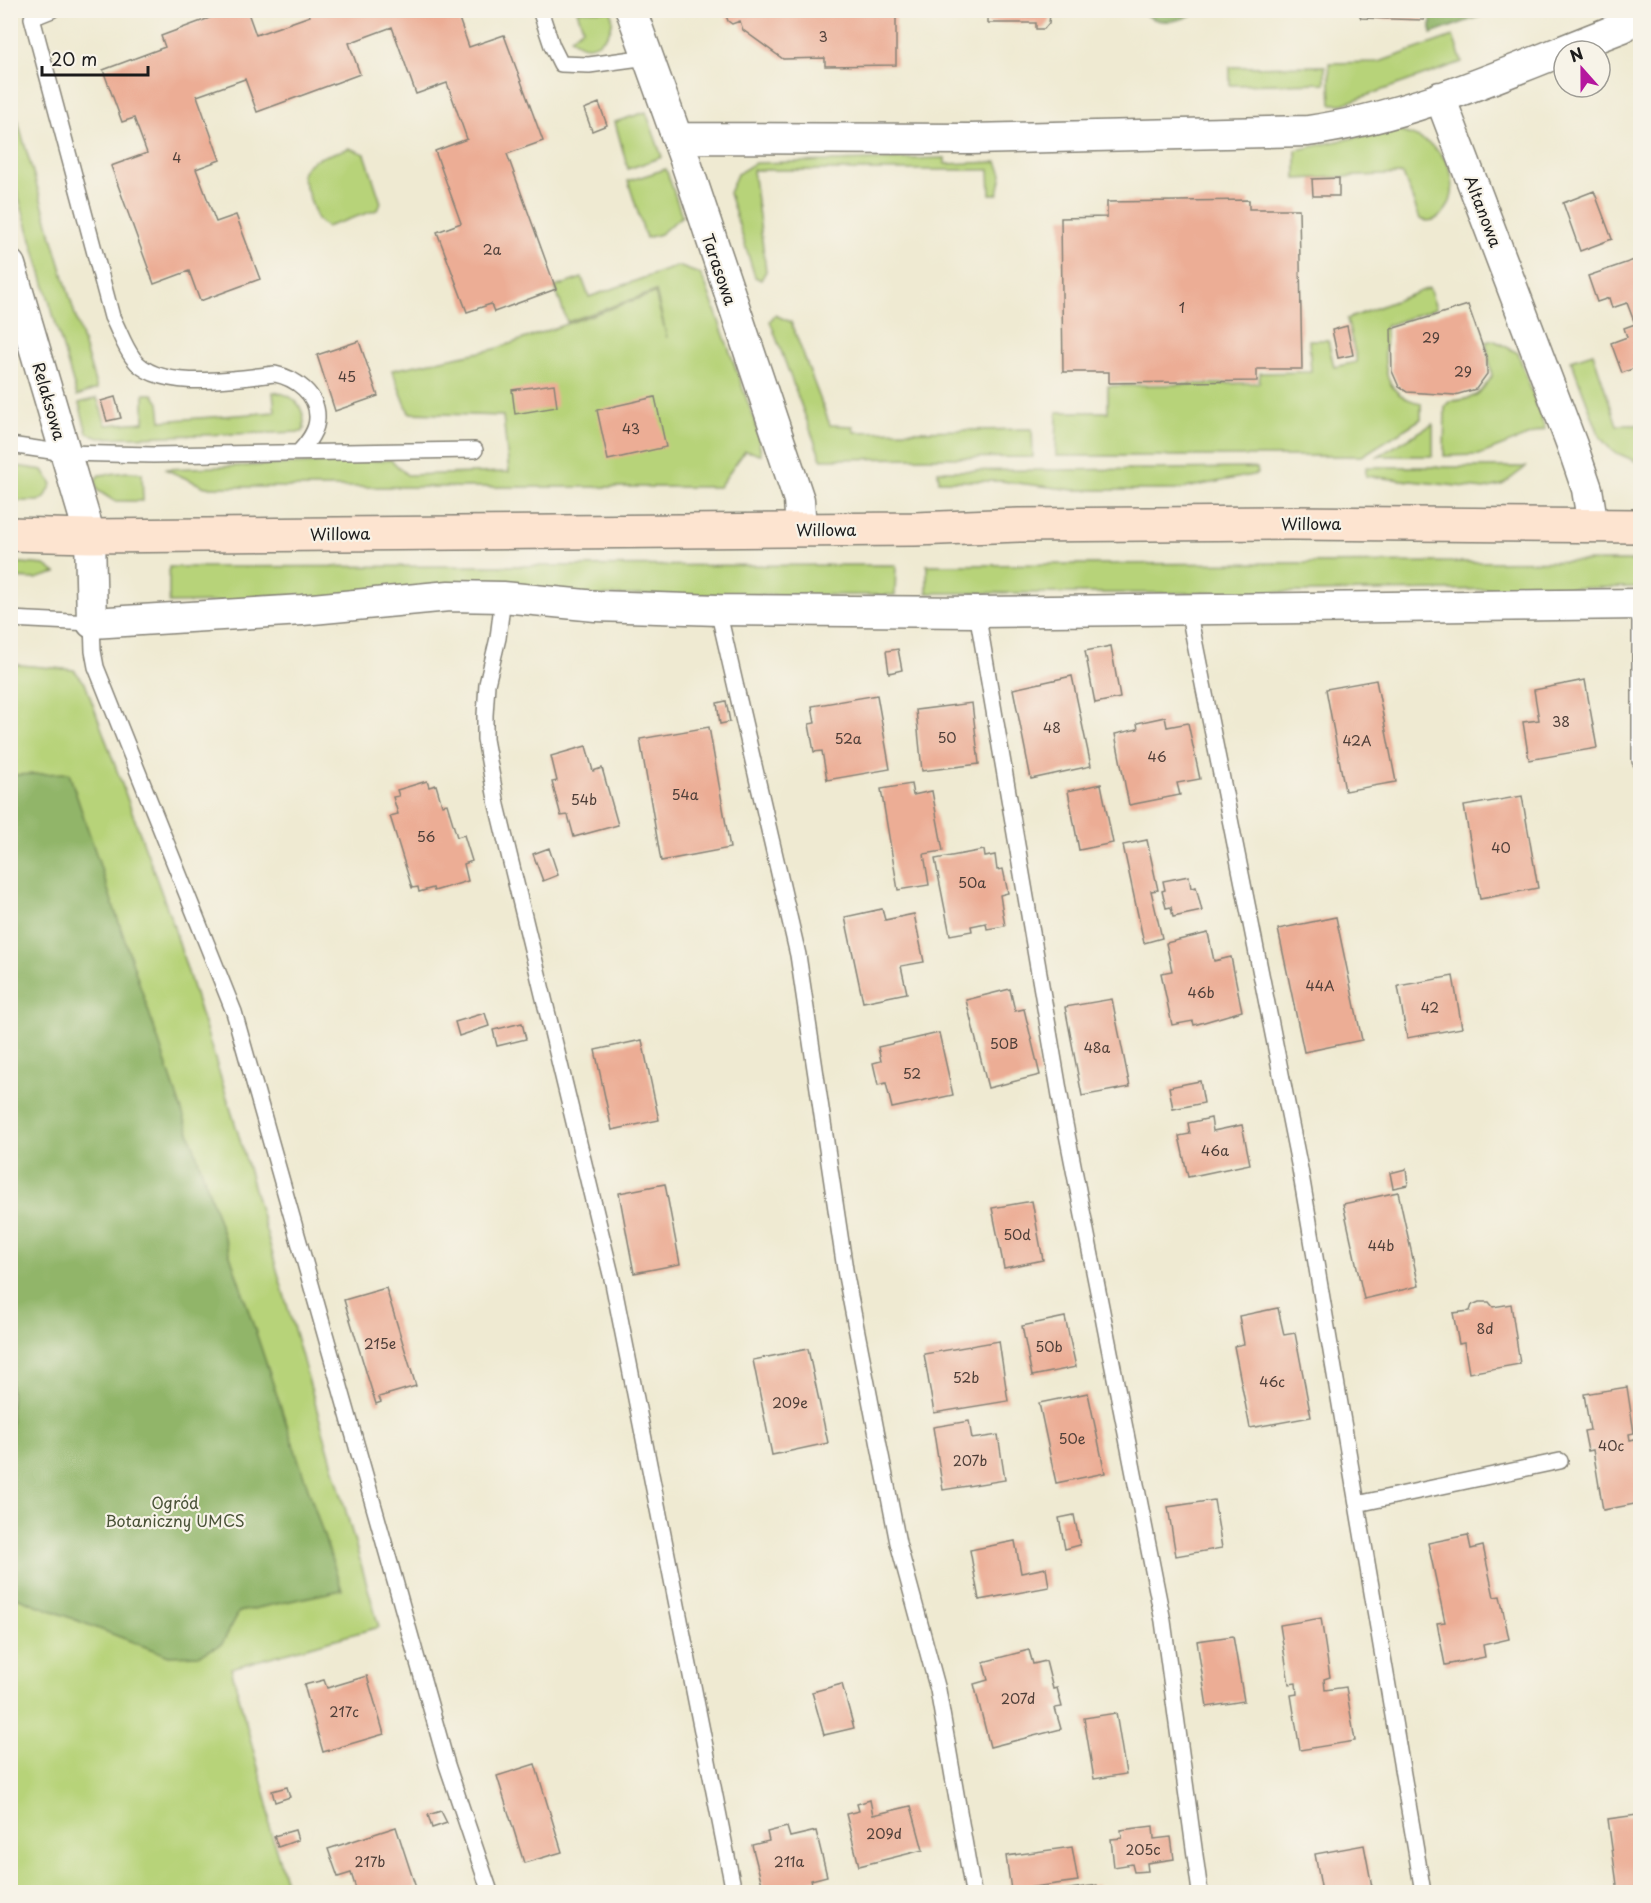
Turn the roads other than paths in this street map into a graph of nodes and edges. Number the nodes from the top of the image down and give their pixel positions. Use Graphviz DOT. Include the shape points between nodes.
graph roads {
  1 [pos="52,10"];
  2 [pos="540,10"];
  3 [pos="630,10"];
  4 [pos="31,14"];
  5 [pos="1628,19"];
  6 [pos="647,57"];
  7 [pos="1440,97"];
  8 [pos="676,138"];
  9 [pos="10,265"];
  10 [pos="10,445"];
  11 [pos="475,450"];
  12 [pos="300,451"];
  13 [pos="65,453"];
  14 [pos="1593,526"];
  15 [pos="1641,526"];
  16 [pos="801,530"];
  17 [pos="10,534"];
  18 [pos="90,537"];
  19 [pos="503,597"];
  20 [pos="1639,604"];
  21 [pos="1188,609"];
  22 [pos="718,610"];
  23 [pos="977,612"];
  24 [pos="10,619"];
  25 [pos="92,623"];
  26 [pos="1641,761"];
  27 [pos="1560,1461"];
  28 [pos="1357,1504"];
  29 [pos="490,1893"];
  30 [pos="734,1893"];
  31 [pos="973,1893"];
  32 [pos="1200,1893"];
  33 [pos="1423,1893"];
  1 -- 4 [label="lane"];
  2 -- 6 [label="lane" via="561,64 589,65"];
  3 -- 6 [label="street, Tarasowa"];
  4 -- 12 [label="lane" via="112,317 133,360 148,371 178,381 275,374 289,377 309,395 317,418 313,434"];
  5 -- 7 [label="street"];
  6 -- 8 [label="street, Tarasowa"];
  7 -- 8 [label="street" via="1353,125 1308,131 971,139"];
  7 -- 14 [label="street, Altanowa" via="1572,446 1587,489"];
  8 -- 16 [label="street, Tarasowa" via="799,501"];
  9 -- 13 [label="street, Relaksowa"];
  10 -- 13 [label="lane"];
  11 -- 12 [label="lane"];
  12 -- 13 [label="lane"];
  13 -- 18 [label="street, Relaksowa"];
  14 -- 15 [label="street, Willowa"];
  14 -- 16 [label="street, Willowa" via="1279,523"];
  16 -- 18 [label="street, Willowa"];
  17 -- 18 [label="street, Willowa"];
  18 -- 25 [label="street, Relaksowa"];
  19 -- 22 [label="street" via="596,606"];
  19 -- 25 [label="street" via="448,596"];
  19 -- 30 [label="lane" via="487,684 485,739 497,806 613,1283"];
  20 -- 21 [label="street"];
  20 -- 26 [label="lane"];
  21 -- 23 [label="street"];
  21 -- 28 [label="lane" via="1300,1169"];
  22 -- 23 [label="street"];
  22 -- 31 [label="lane" via="798,955 846,1276 898,1543 938,1690"];
  23 -- 32 [label="lane" via="1064,1119 1163,1621"];
  24 -- 25 [label="lane"];
  25 -- 29 [label="lane" via="96,667 234,1012 447,1765"];
  27 -- 28 [label="lane"];
  28 -- 33 [label="lane"];
}
